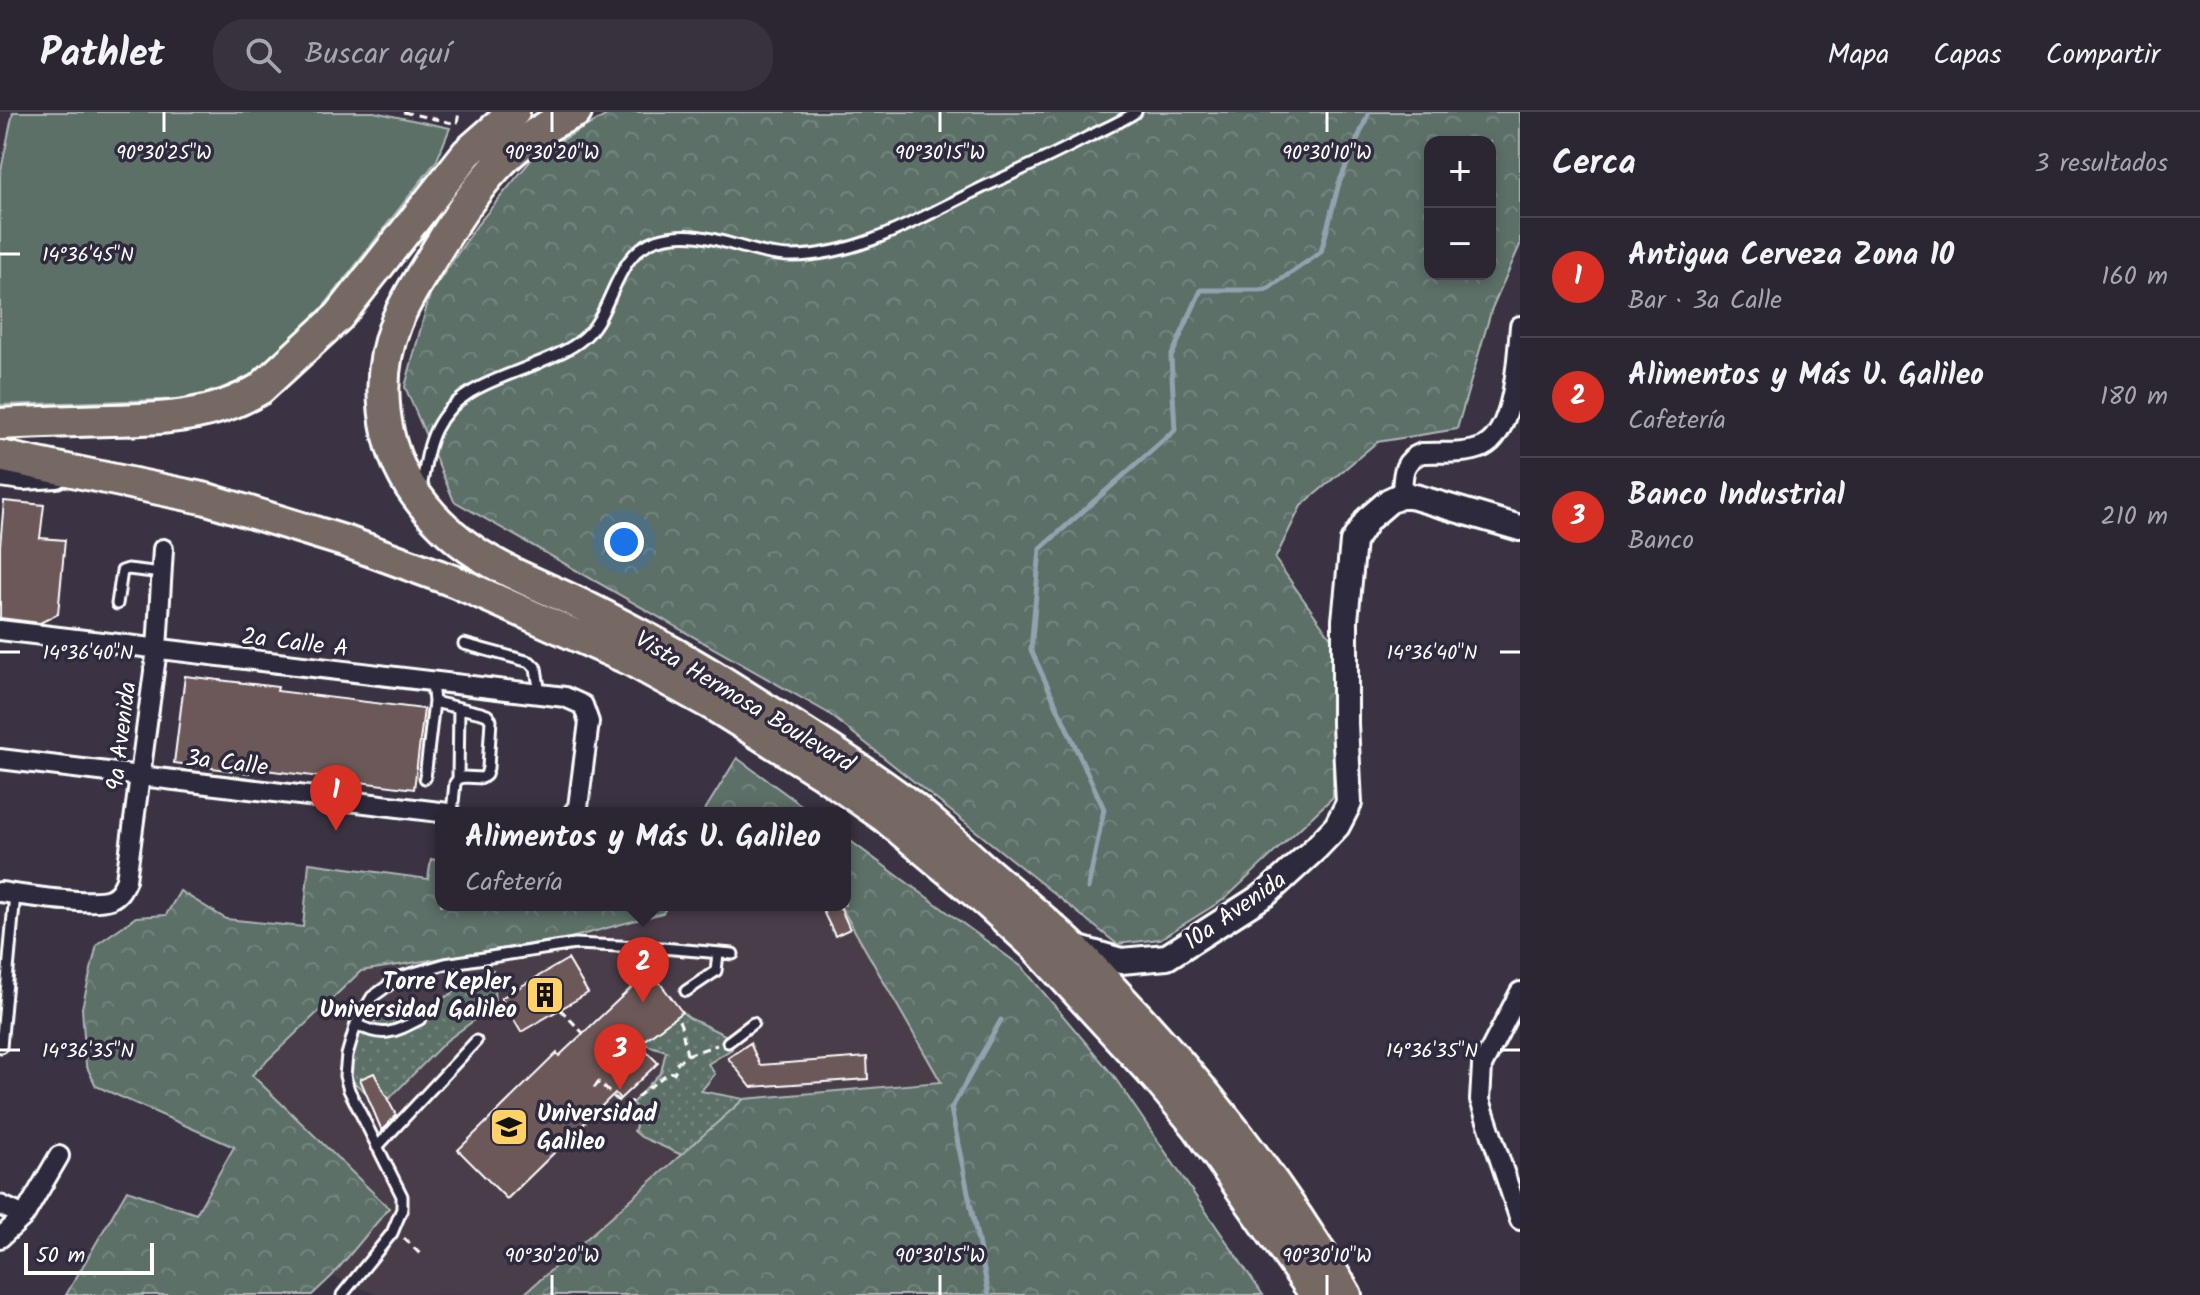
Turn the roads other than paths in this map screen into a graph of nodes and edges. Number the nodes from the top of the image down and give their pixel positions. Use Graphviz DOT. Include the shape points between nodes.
graph roads {
  1 [pos="514,112"];
  2 [pos="576,112"];
  3 [pos="1136,112"];
  4 [pos="1520,326"];
  5 [pos="0,424"];
  6 [pos="0,456"];
  7 [pos="0,473"];
  8 [pos="85,473"];
  9 [pos="1402,495"];
  10 [pos="419,499"];
  11 [pos="1520,528"];
  12 [pos="163,549"];
  13 [pos="162,573"];
  14 [pos="117,604"];
  15 [pos="0,630"];
  16 [pos="464,644"];
  17 [pos="157,649"];
  18 [pos="432,682"];
  19 [pos="540,694"];
  20 [pos="434,702"];
  21 [pos="459,708"];
  22 [pos="0,759"];
  23 [pos="141,776"];
  24 [pos="425,778"];
  25 [pos="458,779"];
  26 [pos="451,807"];
  27 [pos="578,807"];
  28 [pos="435,811"];
  29 [pos="8,893"];
  30 [pos="1072,947"];
  31 [pos="718,953"];
  32 [pos="733,954"];
  33 [pos="686,991"];
  34 [pos="1518,1001"];
  35 [pos="420,1019"];
  36 [pos="753,1023"];
  37 [pos="356,1024"];
  38 [pos="476,1041"];
  39 [pos="728,1042"];
  40 [pos="1,1047"];
  41 [pos="377,1147"];
  42 [pos="59,1156"];
  43 [pos="0,1205"];
  44 [pos="24,1216"];
  45 [pos="1520,1220"];
  46 [pos="0,1238"];
  47 [pos="342,1295"];
  48 [pos="1316,1295"];
  49 [pos="1346,1295"];
  1 -- 5 [label="main road" via="467,153 339,316 260,389 225,407 155,420"];
  2 -- 10 [label="main road, Vista Hermosa Boulevard" via="509,152 486,175 394,327 384,408 400,465"];
  3 -- 10 [label="lane" via="910,226 846,248 792,256 690,234 653,241 632,256 598,323 584,338 462,396 447,411 428,450"];
  4 -- 9 [label="street" via="1515,386 1496,437 1477,449 1415,455 1403,470"];
  6 -- 8 [label="main road, Vista Hermosa Boulevard"];
  7 -- 8 [label="main road"];
  8 -- 48 [label="main road, Vista Hermosa Boulevard" via="253,512 456,582 631,660 822,773 885,817 1035,946 1197,1126"];
  9 -- 11 [label="street"];
  9 -- 30 [label="street, 10a Avenida" via="1368,519 1353,542 1345,620 1349,803 1337,826 1267,893 1167,957 1121,961"];
  10 -- 30 [label="main road, Vista Hermosa Boulevard" via="485,560 702,669 810,736 909,805"];
  12 -- 13 [label="street, 9a Avenida"];
  13 -- 14 [label="lane" via="122,571"];
  13 -- 17 [label="street, 9a Avenida"];
  15 -- 17 [label="street, 2a Calle A"];
  16 -- 19 [label="lane" via="530,662"];
  17 -- 18 [label="street, 2a Calle A"];
  17 -- 23 [label="street, 9a Avenida"];
  18 -- 19 [label="street, 2a Calle A"];
  18 -- 20 [label="lane"];
  19 -- 27 [label="street, 2a Calle A" via="583,705 589,722"];
  20 -- 21 [label="lane"];
  20 -- 24 [label="lane"];
  21 -- 25 [label="lane"];
  21 -- 25 [label="lane" via="491,720 486,775"];
  22 -- 23 [label="street, 3a Calle"];
  23 -- 28 [label="street, 3a Calle"];
  23 -- 29 [label="street, 9a Avenida" via="121,892 95,902"];
  25 -- 26 [label="lane"];
  29 -- 40 [label="lane"];
  30 -- 49 [label="main road, Vista Hermosa Boulevard" via="1214,1104"];
  31 -- 32 [label="lane"];
  31 -- 33 [label="lane" via="716,971"];
  31 -- 37 [label="lane" via="575,944 445,964 400,977 372,997"];
  34 -- 45 [label="street" via="1482,1066 1480,1100"];
  35 -- 37 [label="lane" via="386,1033"];
  36 -- 39 [label="lane"];
  37 -- 41 [label="lane" via="345,1076"];
  38 -- 41 [label="lane"];
  41 -- 47 [label="lane" via="402,1196 402,1209 392,1233"];
  42 -- 44 [label="street"];
  43 -- 44 [label="street"];
  44 -- 46 [label="street"];
}
